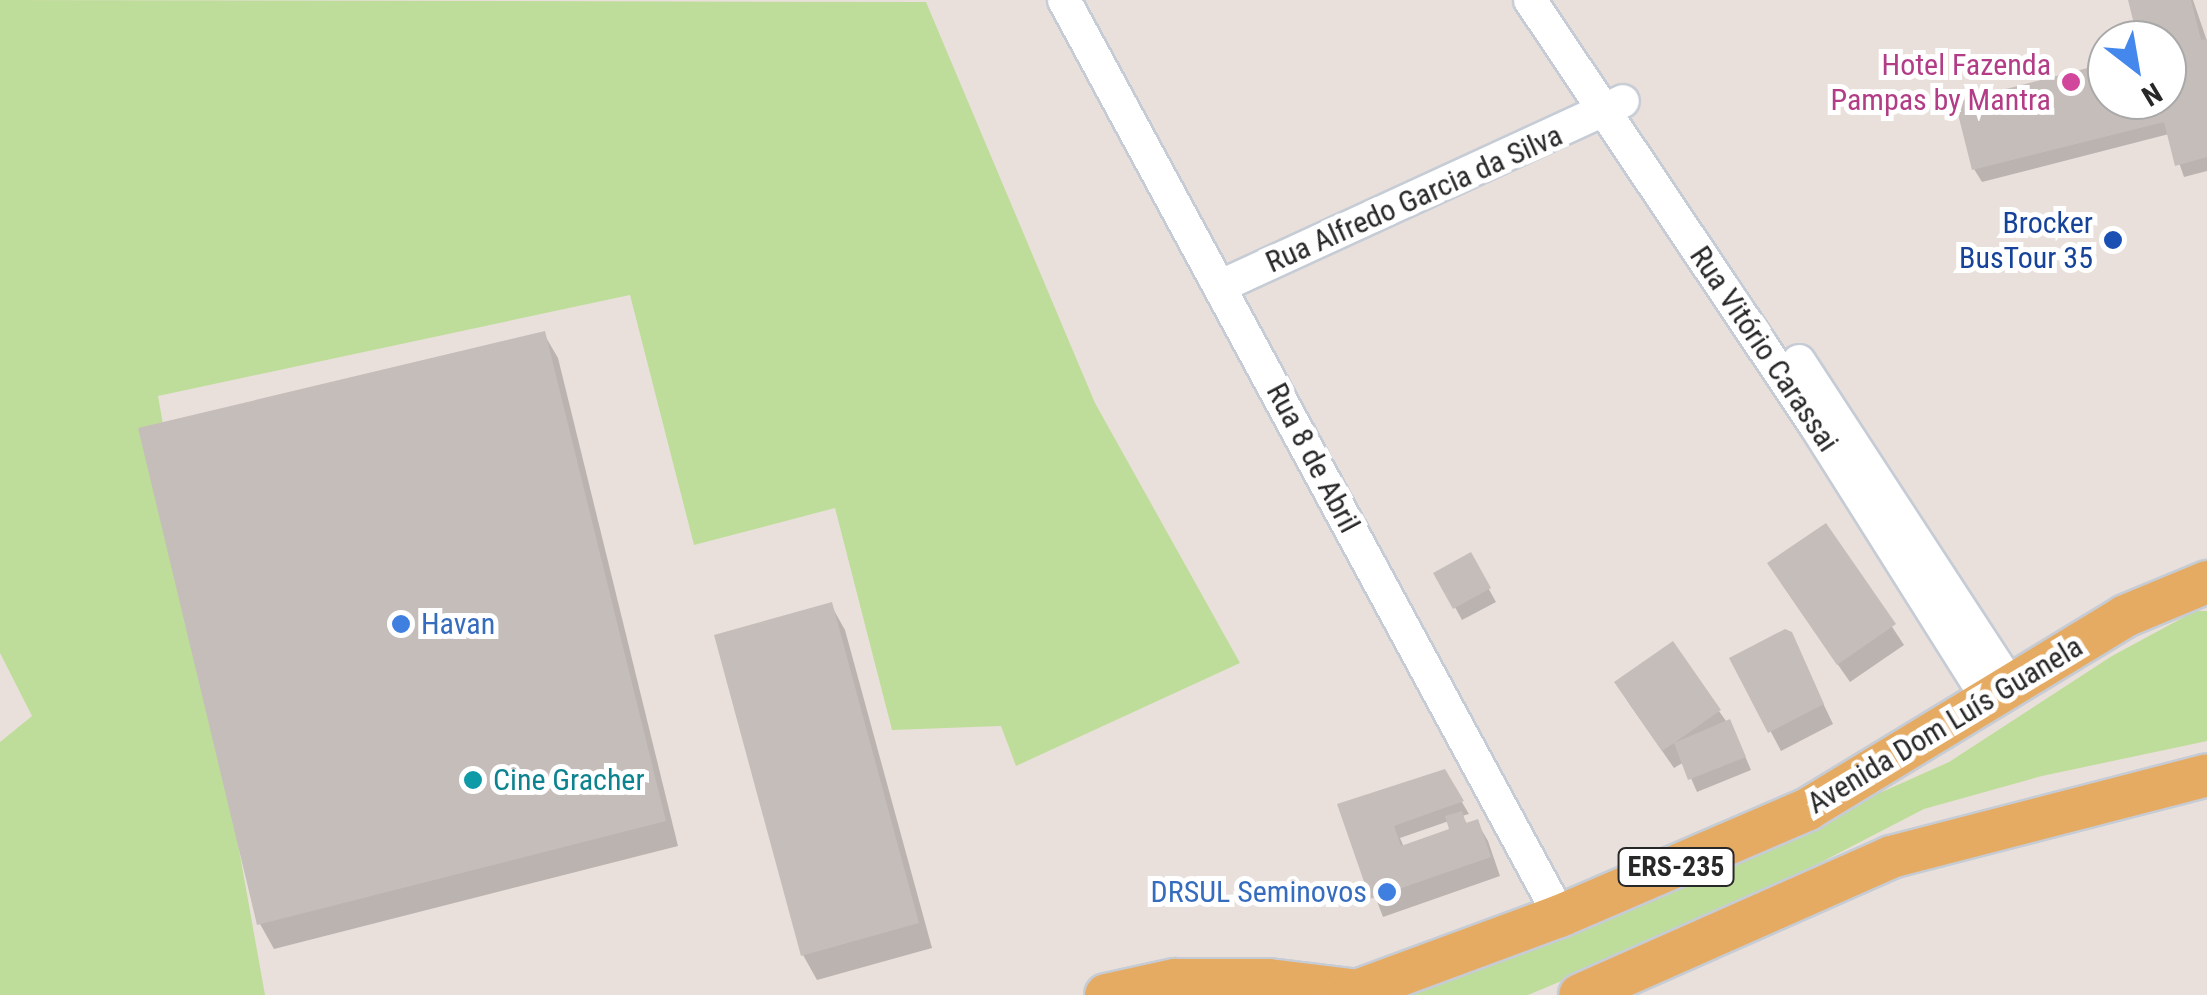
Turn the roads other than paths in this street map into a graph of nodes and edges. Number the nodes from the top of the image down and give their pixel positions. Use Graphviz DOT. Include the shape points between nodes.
graph roads {
  1 [pos="1064,0"];
  2 [pos="1530,0"];
  3 [pos="1556,0"];
  4 [pos="1615,106"];
  5 [pos="1223,284"];
  6 [pos="2200,587"];
  7 [pos="2001,696"];
  8 [pos="2207,774"];
  9 [pos="1560,916"];
  10 [pos="1352,993"];
  11 [pos="1106,995"];
  12 [pos="1580,995"];
  1 -- 5 [label="street, Rua 8 de Abril"];
  2 -- 4 [label="street, Rua Vitório Carassai"];
  3 -- 4 [label="street, Rua Vitório Carassai"];
  4 -- 5 [label="street, Rua Alfredo Garcia da Silva"];
  4 -- 7 [label="street, Rua Vitório Carassai"];
  5 -- 9 [label="street, Rua 8 de Abril"];
  6 -- 7 [label="main road, Avenida Dom Luís Guanela / ERS-235" via="2125,616"];
  7 -- 9 [label="main road, Avenida Dom Luís Guanela / ERS-235" via="1808,809"];
  8 -- 12 [label="main road, ERS-235" via="1891,856"];
  9 -- 10 [label="main road, Avenida Dom Luís Guanela / ERS-235"];
  10 -- 11 [label="main road" via="1238,979 1176,980"];
}
